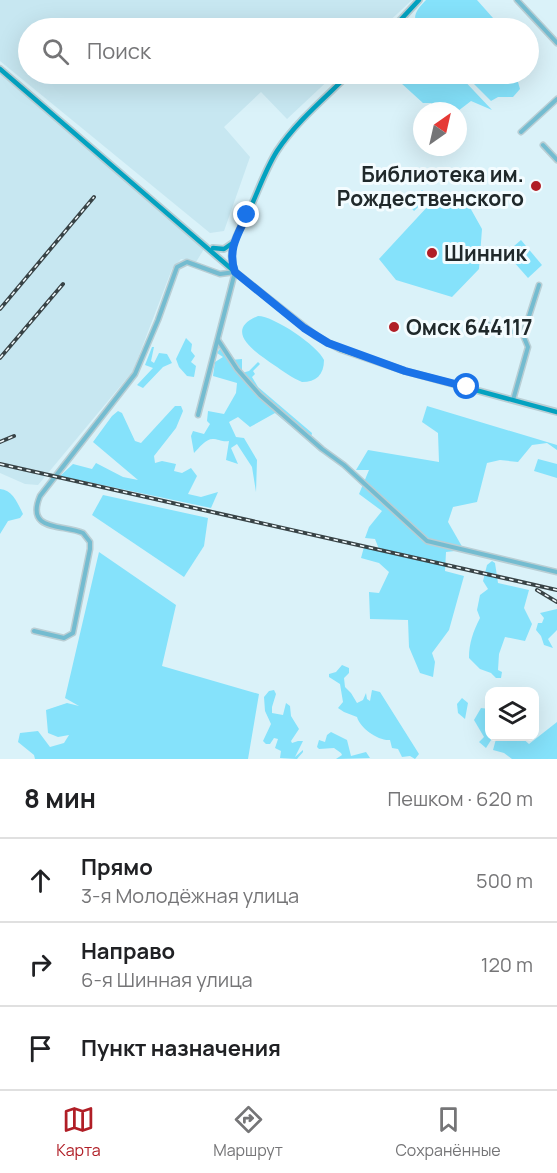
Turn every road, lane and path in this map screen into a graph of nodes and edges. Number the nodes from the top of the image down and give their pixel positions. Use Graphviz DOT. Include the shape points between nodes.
graph roads {
  1 [pos="419,0"];
  2 [pos="517,0"];
  3 [pos="402,18"];
  4 [pos="534,18"];
  5 [pos="539,24"];
  6 [pos="557,43"];
  7 [pos="0,69"];
  8 [pos="339,84"];
  9 [pos="557,99"];
  10 [pos="521,132"];
  11 [pos="543,145"];
  12 [pos="557,160"];
  13 [pos="234,242"];
  14 [pos="208,246"];
  15 [pos="235,272"];
  16 [pos="539,285"];
  17 [pos="482,322"];
  18 [pos="523,334"];
  19 [pos="218,340"];
  20 [pos="513,400"];
  21 [pos="557,412"];
  22 [pos="198,415"];
  23 [pos="557,572"];
  24 [pos="34,631"];
  1 -- 3 [label="main road"];
  2 -- 4 [label="street"];
  5 -- 6 [label="street"];
  7 -- 14 [label="main road"];
  8 -- 13 [label="main road" via="279,148"];
  9 -- 10 [label="street"];
  11 -- 12 [label="street"];
  13 -- 14 [label="main road" via="224,249"];
  13 -- 15 [label="main road" via="231,259"];
  14 -- 15 [label="main road"];
  15 -- 19 [label="street"];
  15 -- 20 [label="main road" via="304,328 340,349"];
  15 -- 24 [label="street" via="220,274 187,262 177,267 135,374 40,496 36,510 39,519 50,526 83,533 90,549 73,633 64,638"];
  16 -- 18 [label="street"];
  17 -- 18 [label="street"];
  18 -- 20 [label="street" via="528,347"];
  19 -- 22 [label="street"];
  19 -- 23 [label="street" via="260,395 427,541"];
  20 -- 21 [label="main road"];
}
